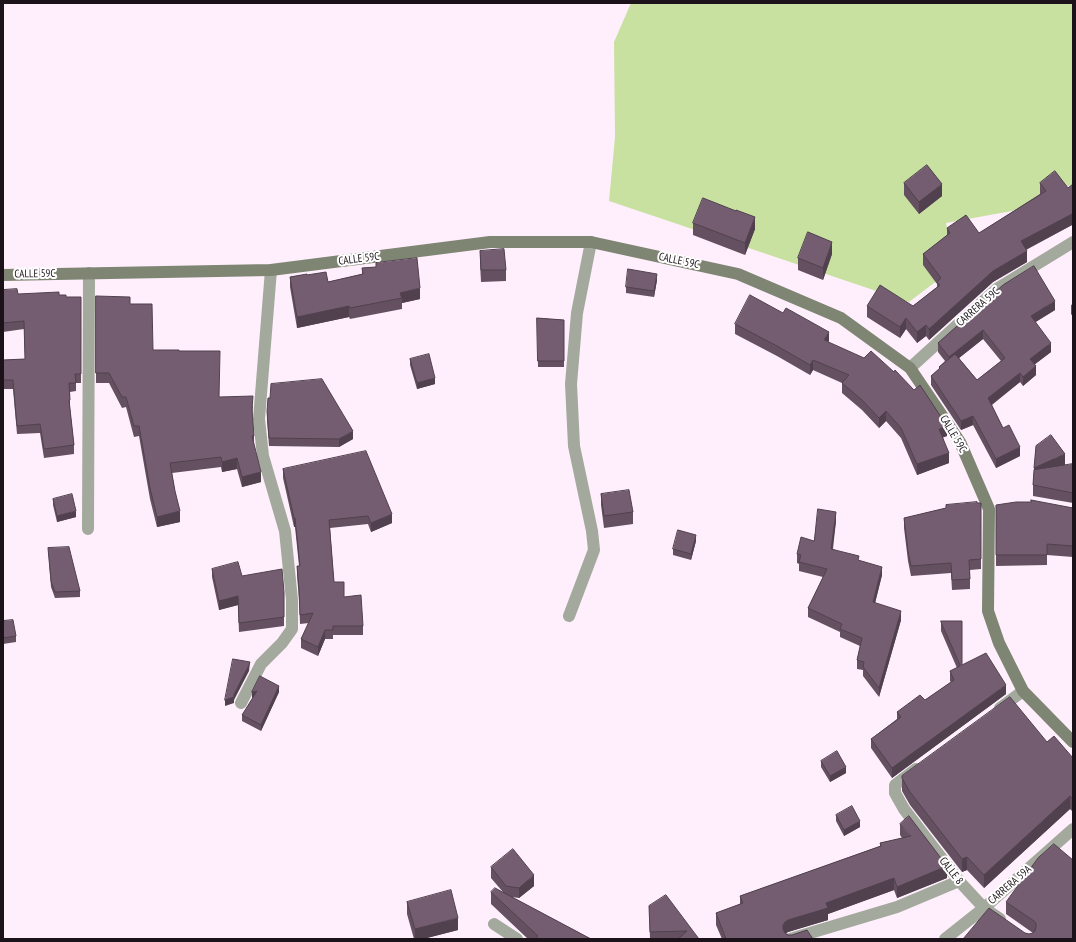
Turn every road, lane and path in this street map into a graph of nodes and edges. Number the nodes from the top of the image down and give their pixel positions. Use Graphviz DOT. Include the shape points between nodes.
graph roads {
  1 [pos="591,242"];
  2 [pos="1073,242"];
  3 [pos="271,270"];
  4 [pos="89,273"];
  5 [pos="3,275"];
  6 [pos="910,368"];
  7 [pos="1003,507"];
  8 [pos="989,509"];
  9 [pos="88,529"];
  10 [pos="569,616"];
  11 [pos="1023,691"];
  12 [pos="241,703"];
  13 [pos="991,714"];
  14 [pos="1073,742"];
  15 [pos="927,761"];
  16 [pos="1073,829"];
  17 [pos="959,881"];
  18 [pos="984,908"];
  19 [pos="494,924"];
  20 [pos="1010,926"];
  21 [pos="517,939"];
  22 [pos="790,939"];
  23 [pos="945,939"];
  1 -- 3 [label="street, CALLE 59C" via="490,242"];
  1 -- 6 [label="street, CALLE 59C" via="738,274 841,318"];
  1 -- 10 [label="street" via="577,314 571,384 574,446 594,550"];
  2 -- 6 [label="street, CARRERA 59C" via="998,288"];
  3 -- 4 [label="street, CALLE 59C"];
  3 -- 12 [label="street" via="258,419 263,456 285,531 292,600 292,629 261,664"];
  4 -- 5 [label="street, CALLE 59C"];
  4 -- 9 [label="street"];
  6 -- 8 [label="street, CALLE 59C" via="960,442"];
  7 -- 8 [label="street"];
  8 -- 11 [label="street, CALLE 59C" via="988,611 999,643"];
  11 -- 13 [label="street"];
  11 -- 14 [label="street, CALLE 59C"];
  15 -- 17 [label="street, CALLE 8" via="894,785 895,793 904,809"];
  16 -- 18 [label="street, CARRERA 59A"];
  17 -- 18 [label="street, CALLE 8"];
  17 -- 22 [label="street" via="897,907"];
  18 -- 20 [label="street, CALLE 8"];
  18 -- 23 [label="street, CARRERA 59A"];
  19 -- 21 [label="street"];
}
